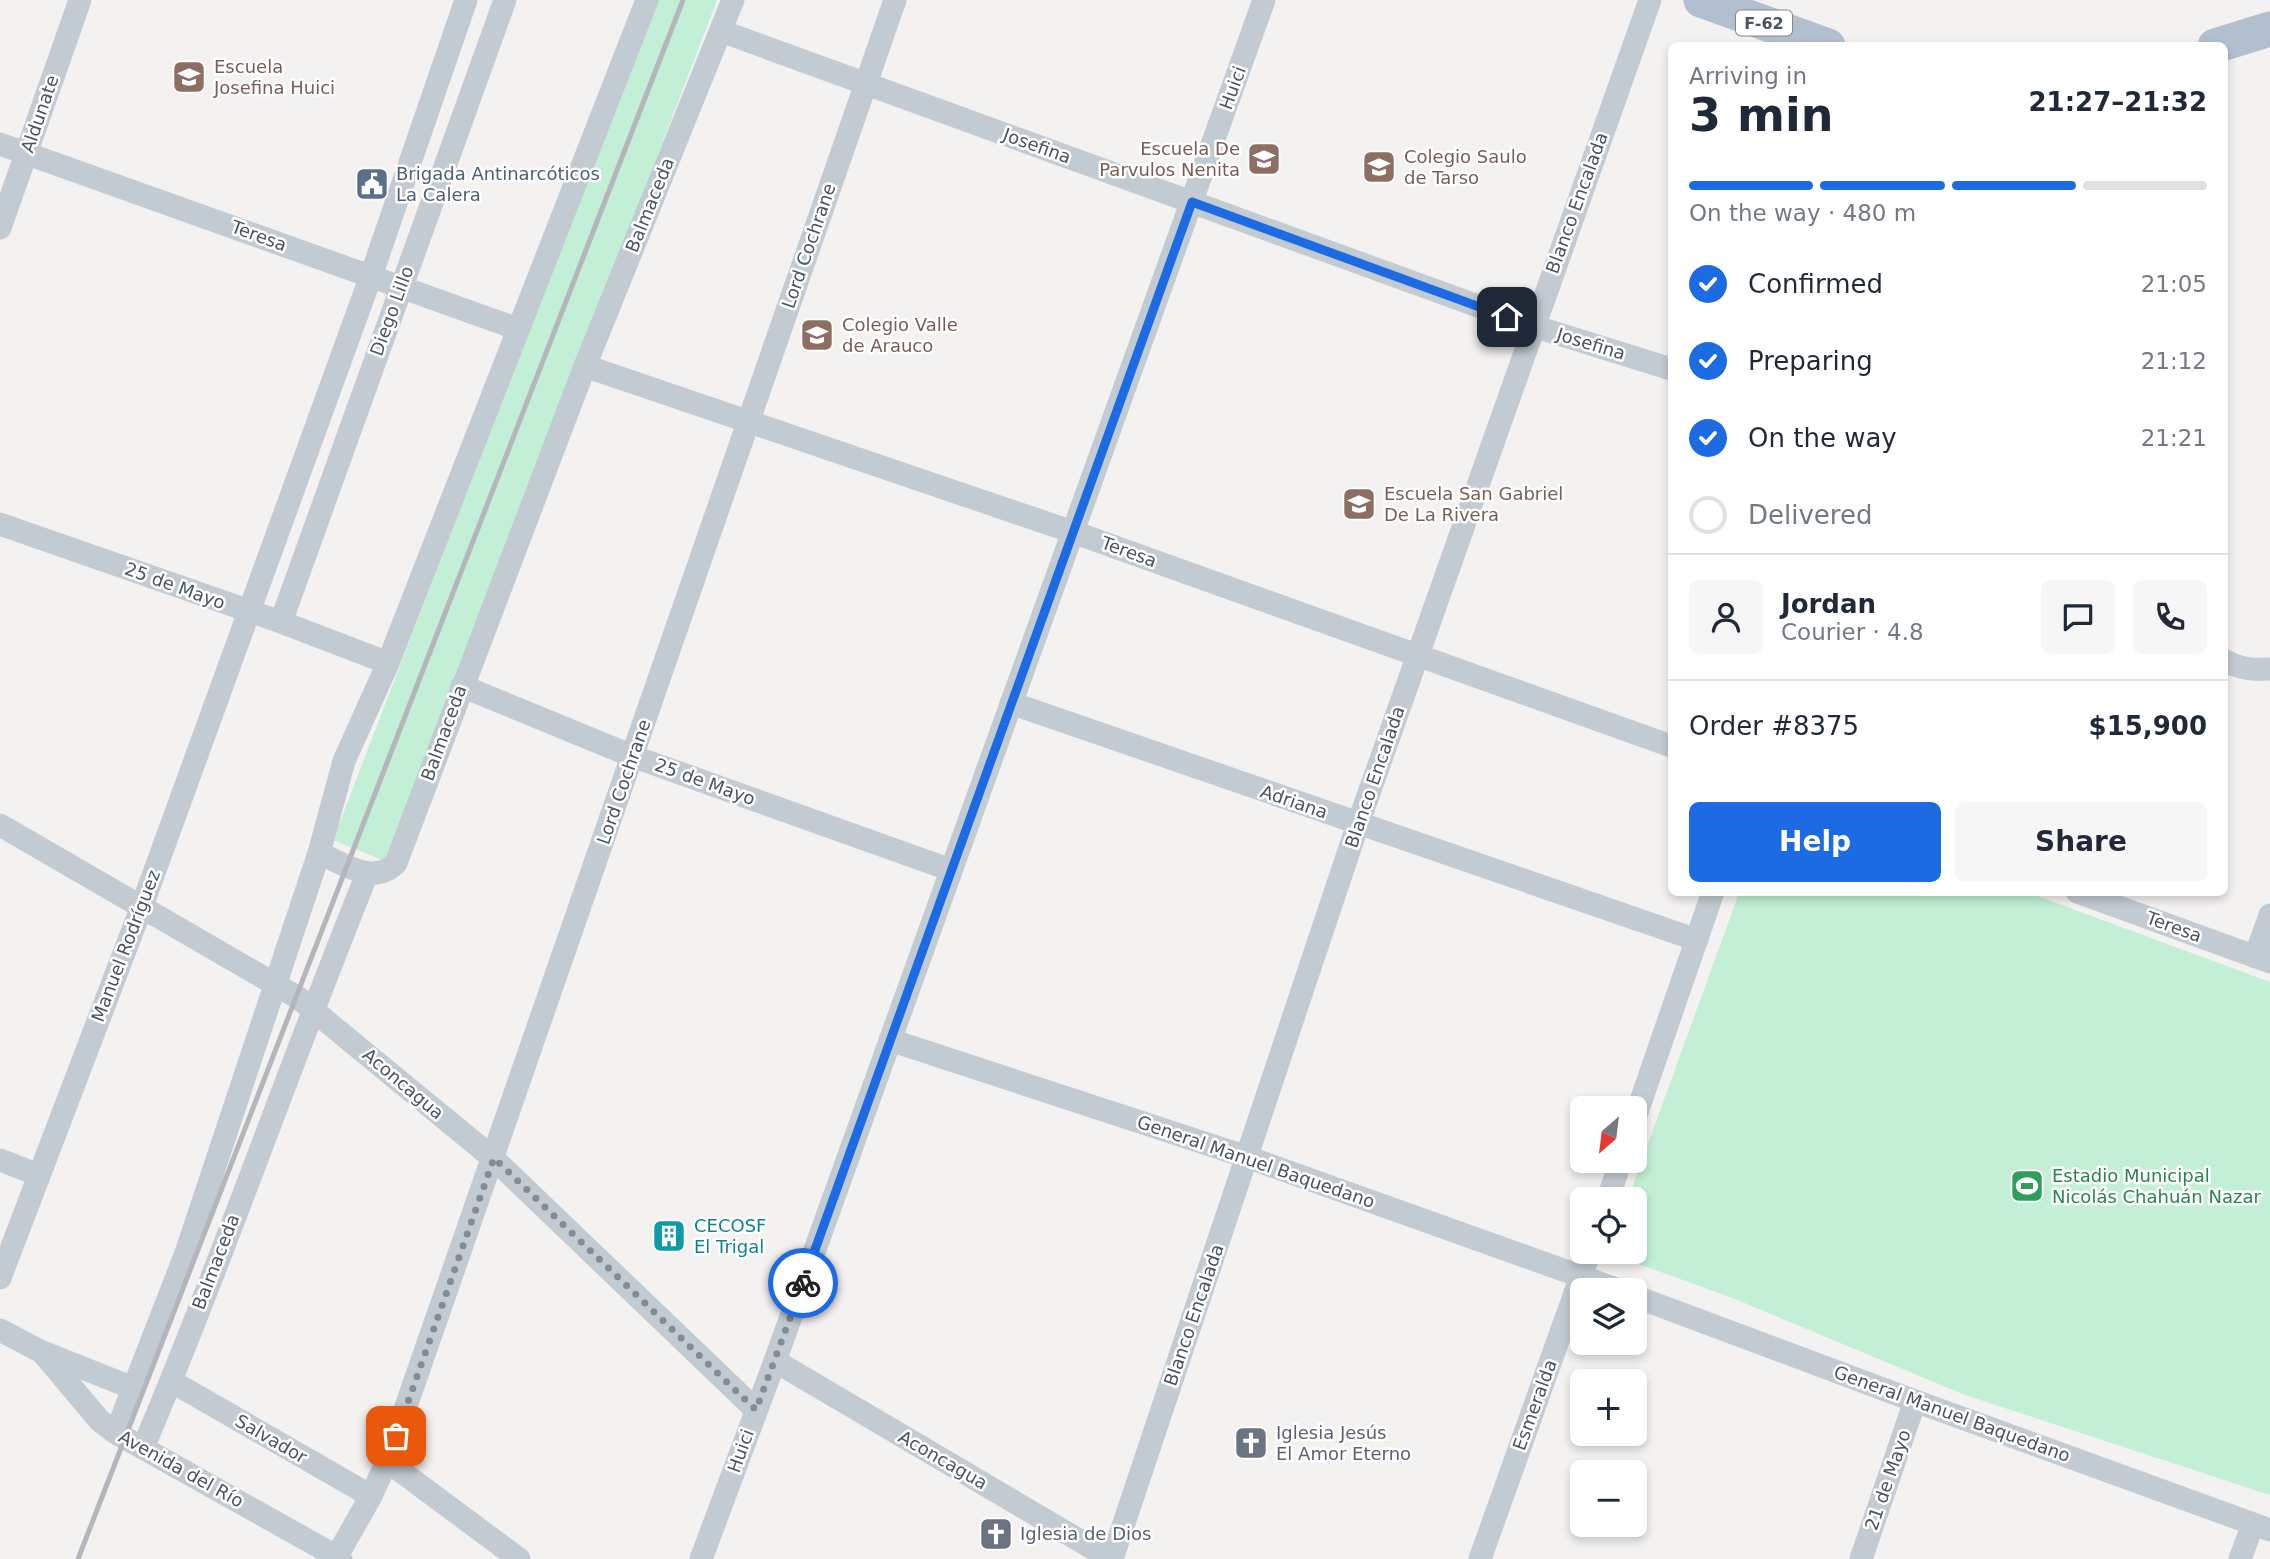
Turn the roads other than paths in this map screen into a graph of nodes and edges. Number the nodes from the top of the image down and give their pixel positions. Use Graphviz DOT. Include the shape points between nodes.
graph roads {
  1 [pos="80,0"];
  2 [pos="466,0"];
  3 [pos="505,0"];
  4 [pos="647,0"];
  5 [pos="733,0"];
  6 [pos="895,0"];
  7 [pos="1265,0"];
  8 [pos="1650,0"];
  9 [pos="1701,0"];
  10 [pos="2270,29"];
  11 [pos="721,31"];
  12 [pos="1817,42"];
  13 [pos="2228,42"];
  14 [pos="865,83"];
  15 [pos="0,144"];
  16 [pos="27,154"];
  17 [pos="1192,202"];
  18 [pos="0,228"];
  19 [pos="371,276"];
  20 [pos="400,287"];
  21 [pos="1534,326"];
  22 [pos="518,329"];
  23 [pos="585,366"];
  24 [pos="1668,368"];
  25 [pos="750,423"];
  26 [pos="0,524"];
  27 [pos="1073,532"];
  28 [pos="248,612"];
  29 [pos="281,622"];
  30 [pos="1417,654"];
  31 [pos="2228,662"];
  32 [pos="388,663"];
  33 [pos="2270,669"];
  34 [pos="462,686"];
  35 [pos="1011,703"];
  36 [pos="1668,745"];
  37 [pos="632,756"];
  38 [pos="1358,824"];
  39 [pos="0,825"];
  40 [pos="319,853"];
  41 [pos="951,870"];
  42 [pos="367,874"];
  43 [pos="1712,896"];
  44 [pos="2088,896"];
  45 [pos="142,906"];
  46 [pos="2270,915"];
  47 [pos="1697,940"];
  48 [pos="2262,960"];
  49 [pos="276,985"];
  50 [pos="312,1009"];
  51 [pos="890,1040"];
  52 [pos="1643,1096"];
  53 [pos="1247,1157"];
  54 [pos="494,1158"];
  55 [pos="0,1160"];
  56 [pos="39,1175"];
  57 [pos="1585,1264"];
  58 [pos="1581,1275"];
  59 [pos="0,1278"];
  60 [pos="1589,1278"];
  61 [pos="1647,1301"];
  62 [pos="0,1330"];
  63 [pos="43,1352"];
  64 [pos="775,1361"];
  65 [pos="171,1381"];
  66 [pos="133,1388"];
  67 [pos="1915,1401"];
  68 [pos="756,1410"];
  69 [pos="116,1433"];
  70 [pos="143,1448"];
  71 [pos="387,1461"];
  72 [pos="371,1496"];
  73 [pos="2261,1527"];
  74 [pos="339,1558"];
  75 [pos="519,1559"];
  76 [pos="701,1559"];
  77 [pos="1112,1559"];
  78 [pos="1480,1559"];
  79 [pos="1861,1559"];
  80 [pos="2240,1559"];
  1 -- 16 [label="street, Aldunate"];
  2 -- 19 [label="street, Diego Lillo"];
  3 -- 20 [label="street, Diego Lillo"];
  4 -- 22 [label="street, Balmaceda"];
  5 -- 11 [label="street, Balmaceda"];
  6 -- 14 [label="street, Lord Cochrane"];
  7 -- 17 [label="street, Huici"];
  8 -- 21 [label="street, Blanco Encalada"];
  9 -- 12 [label="main road, F-62"];
  10 -- 13 [label="main road"];
  11 -- 14 [label="street, Josefina"];
  11 -- 23 [label="street, Balmaceda"];
  14 -- 17 [label="street, Josefina"];
  14 -- 25 [label="street, Lord Cochrane"];
  15 -- 16 [label="street, Teresa"];
  16 -- 18 [label="street, Aldunate"];
  16 -- 19 [label="street, Teresa"];
  17 -- 21 [label="street, Josefina"];
  17 -- 27 [label="street, Huici"];
  19 -- 20 [label="street, Teresa"];
  19 -- 28 [label="street, Diego Lillo"];
  20 -- 22 [label="street, Teresa"];
  20 -- 29 [label="street, Diego Lillo"];
  21 -- 24 [label="street, Josefina"];
  21 -- 30 [label="street, Blanco Encalada"];
  22 -- 32 [label="street, Balmaceda"];
  23 -- 25 [label="street, Teresa"];
  23 -- 34 [label="street, Balmaceda"];
  25 -- 27 [label="street, Teresa"];
  25 -- 37 [label="street, Lord Cochrane"];
  26 -- 28 [label="street, 25 de Mayo"];
  27 -- 30 [label="street, Teresa"];
  27 -- 35 [label="street, Huici"];
  28 -- 29 [label="street, 25 de Mayo"];
  28 -- 45 [label="street, Manuel Rodríguez"];
  29 -- 32 [label="street, 25 de Mayo"];
  30 -- 36 [label="street, Teresa"];
  30 -- 38 [label="street, Blanco Encalada"];
  31 -- 33 [label="street" via="2237,668"];
  32 -- 40 [label="street, Balmaceda" via="344,761"];
  34 -- 37 [label="street, 25 de Mayo"];
  34 -- 42 [label="street, Balmaceda" via="396,863 388,871"];
  35 -- 38 [label="street, Adriana"];
  35 -- 41 [label="street, Huici"];
  37 -- 41 [label="street, 25 de Mayo"];
  37 -- 54 [label="street, Lord Cochrane"];
  38 -- 47 [label="street, Adriana"];
  38 -- 53 [label="street, Blanco Encalada"];
  39 -- 45 [label="street, Aconcagua"];
  40 -- 42 [label="street"];
  40 -- 49 [label="street, Balmaceda"];
  41 -- 51 [label="street, Huici"];
  42 -- 50 [label="street, Balmaceda"];
  43 -- 47 [label="street"];
  44 -- 48 [label="street, Teresa"];
  45 -- 49 [label="street, Aconcagua"];
  45 -- 56 [label="street, Manuel Rodríguez"];
  46 -- 48 [label="street"];
  47 -- 52 [label="street"];
  49 -- 50 [label="street, Aconcagua"];
  49 -- 66 [label="street, Balmaceda" via="186,1253"];
  50 -- 54 [label="street, Aconcagua"];
  50 -- 65 [label="street, Balmaceda"];
  51 -- 53 [label="street, General Manuel Baquedano"];
  51 -- 64 [label="street, Huici"];
  53 -- 58 [label="street, General Manuel Baquedano"];
  53 -- 77 [label="street, Blanco Encalada"];
  54 -- 68 [label="street, Aconcagua"];
  54 -- 71 [label="street, Lord Cochrane"];
  55 -- 56 [label="street"];
  56 -- 59 [label="street, Manuel Rodríguez"];
  57 -- 58 [label="street, Esmeralda"];
  58 -- 60 [label="street, General Manuel Baquedano"];
  58 -- 78 [label="street, Esmeralda"];
  61 -- 67 [label="street, General Manuel Baquedano"];
  62 -- 63 [label="street, Avenida del Río"];
  63 -- 66 [label="street, Avenida del Río"];
  63 -- 69 [label="street, Avenida del Río" via="100,1421"];
  64 -- 68 [label="street, Huici"];
  64 -- 77 [label="street, Aconcagua"];
  65 -- 70 [label="street, Balmaceda"];
  65 -- 72 [label="street, Salvador"];
  66 -- 69 [label="street, Balmaceda"];
  67 -- 73 [label="street, General Manuel Baquedano"];
  67 -- 79 [label="street, 21 de Mayo"];
  68 -- 76 [label="street, Huici"];
  69 -- 70 [label="street, Avenida del Río"];
  70 -- 74 [label="street, Avenida del Río"];
  71 -- 72 [label="street, Lord Cochrane"];
  71 -- 75 [label="street"];
  72 -- 74 [label="street, Lord Cochrane"];
  73 -- 80 [label="street"];
}
